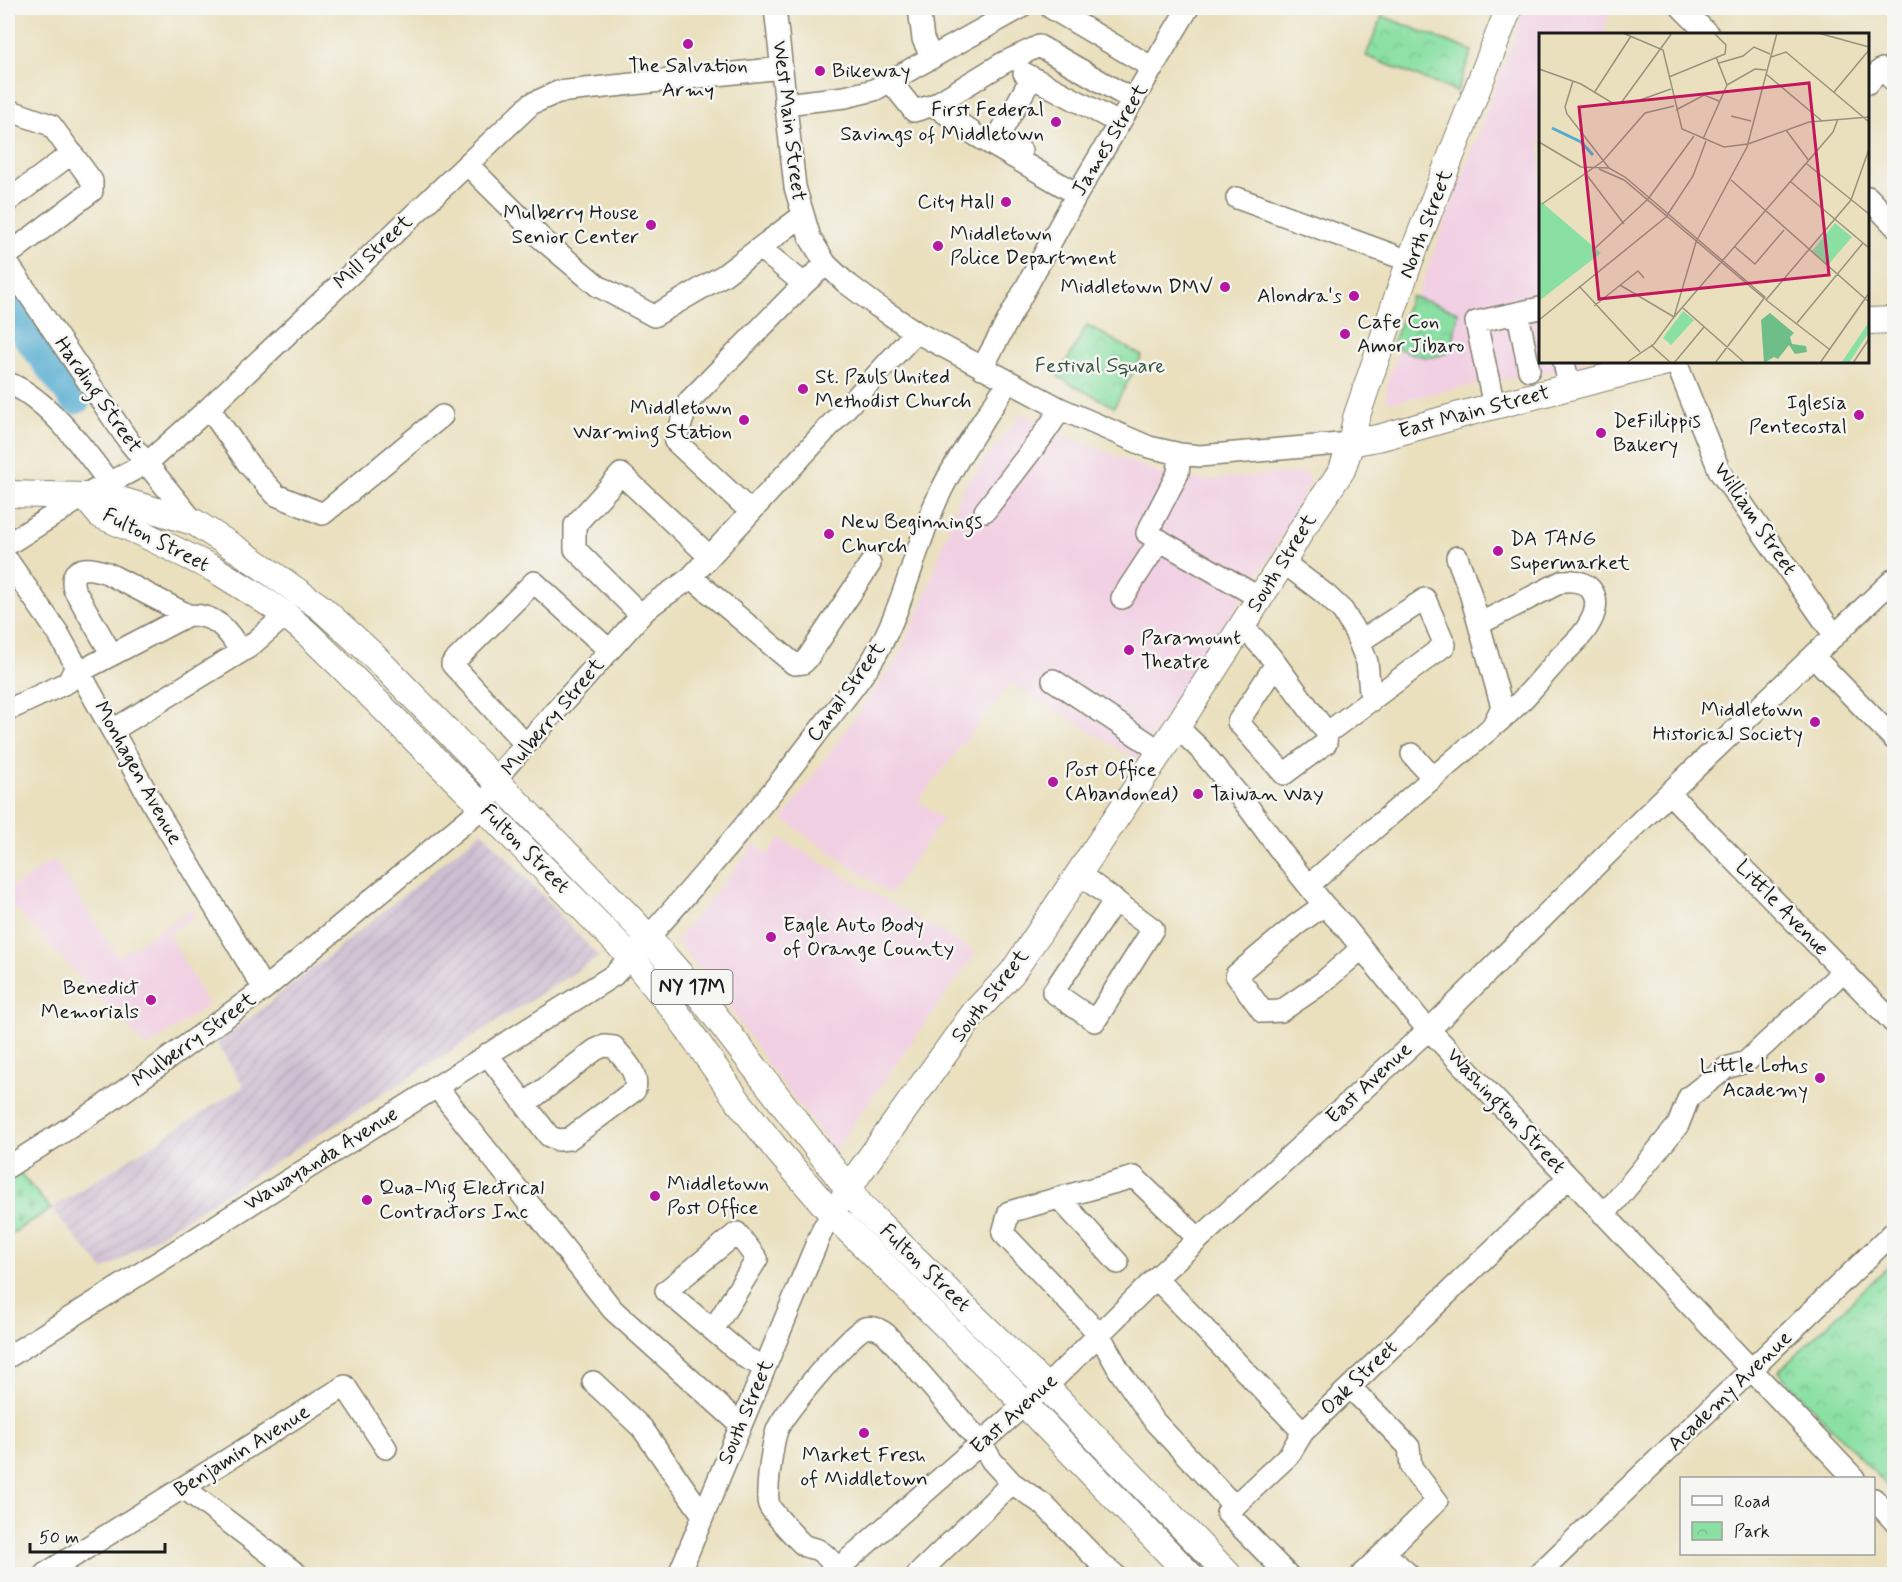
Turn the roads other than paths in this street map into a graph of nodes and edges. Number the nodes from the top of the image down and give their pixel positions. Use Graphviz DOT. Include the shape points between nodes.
graph roads {
  1 [pos="775,8"];
  2 [pos="919,8"];
  3 [pos="1020,8"];
  4 [pos="1051,8"];
  5 [pos="1188,8"];
  6 [pos="1509,8"];
  7 [pos="1682,8"];
  8 [pos="1707,33"];
  9 [pos="932,58"];
  10 [pos="1004,63"];
  11 [pos="782,68"];
  12 [pos="1153,68"];
  13 [pos="1035,79"];
  14 [pos="1894,81"];
  15 [pos="891,82"];
  16 [pos="1869,82"];
  17 [pos="1133,100"];
  18 [pos="785,104"];
  19 [pos="934,105"];
  20 [pos="12,117"];
  21 [pos="1119,123"];
  22 [pos="72,153"];
  23 [pos="467,164"];
  24 [pos="1079,190"];
  25 [pos="1237,198"];
  26 [pos="1869,198"];
  27 [pos="8,201"];
  28 [pos="802,216"];
  29 [pos="1894,225"];
  30 [pos="760,249"];
  31 [pos="8,255"];
  32 [pos="1396,256"];
  33 [pos="8,264"];
  34 [pos="826,264"];
  35 [pos="804,284"];
  36 [pos="1539,308"];
  37 [pos="1518,313"];
  38 [pos="1894,320"];
  39 [pos="1869,321"];
  40 [pos="916,332"];
  41 [pos="1564,363"];
  42 [pos="1663,363"];
  43 [pos="1676,363"];
  44 [pos="982,368"];
  45 [pos="1529,369"];
  46 [pos="8,382"];
  47 [pos="1008,382"];
  48 [pos="1569,387"];
  49 [pos="1494,406"];
  50 [pos="209,408"];
  51 [pos="1061,409"];
  52 [pos="442,416"];
  53 [pos="1351,443"];
  54 [pos="1180,454"];
  55 [pos="147,463"];
  56 [pos="110,484"];
  57 [pos="8,494"];
  58 [pos="84,496"];
  59 [pos="750,511"];
  60 [pos="985,511"];
  61 [pos="194,522"];
  62 [pos="1160,540"];
  63 [pos="8,544"];
  64 [pos="709,556"];
  65 [pos="1457,557"];
  66 [pos="8,561"];
  67 [pos="1283,562"];
  68 [pos="870,564"];
  69 [pos="691,577"];
  70 [pos="1894,579"];
  71 [pos="1122,598"];
  72 [pos="1260,598"];
  73 [pos="189,615"];
  74 [pos="285,615"];
  75 [pos="641,615"];
  76 [pos="1479,624"];
  77 [pos="1240,630"];
  78 [pos="1835,636"];
  79 [pos="1359,642"];
  80 [pos="609,650"];
  81 [pos="241,652"];
  82 [pos="112,655"];
  83 [pos="1813,656"];
  84 [pos="1276,664"];
  85 [pos="79,668"];
  86 [pos="1053,680"];
  87 [pos="1371,701"];
  88 [pos="8,710"];
  89 [pos="1177,727"];
  90 [pos="1492,727"];
  91 [pos="113,730"];
  92 [pos="1327,733"];
  93 [pos="1894,739"];
  94 [pos="525,744"];
  95 [pos="1160,751"];
  96 [pos="1412,754"];
  97 [pos="1433,778"];
  98 [pos="498,783"];
  99 [pos="1669,793"];
  100 [pos="483,807"];
  101 [pos="1078,873"];
  102 [pos="1309,885"];
  103 [pos="1114,900"];
  104 [pos="1324,905"];
  105 [pos="648,938"];
  106 [pos="1362,948"];
  107 [pos="631,957"];
  108 [pos="1842,969"];
  109 [pos="264,989"];
  110 [pos="1894,1023"];
  111 [pos="1428,1029"];
  112 [pos="487,1054"];
  113 [pos="436,1086"];
  114 [pos="525,1104"];
  115 [pos="8,1167"];
  116 [pos="1568,1178"];
  117 [pos="1059,1198"];
  118 [pos="842,1202"];
  119 [pos="1603,1214"];
  120 [pos="1894,1232"];
  121 [pos="1198,1239"];
  122 [pos="1118,1263"];
  123 [pos="1156,1278"];
  124 [pos="713,1330"];
  125 [pos="1100,1334"];
  126 [pos="8,1356"];
  127 [pos="765,1367"];
  128 [pos="1752,1370"];
  129 [pos="593,1382"];
  130 [pos="1045,1386"];
  131 [pos="1350,1387"];
  132 [pos="1025,1404"];
  133 [pos="741,1425"];
  134 [pos="1303,1432"];
  135 [pos="981,1443"];
  136 [pos="386,1448"];
  137 [pos="1852,1477"];
  138 [pos="1012,1483"];
  139 [pos="184,1488"];
  140 [pos="1875,1500"];
  141 [pos="1234,1506"];
  142 [pos="703,1515"];
  143 [pos="1894,1521"];
  144 [pos="1384,1552"];
  145 [pos="835,1572"];
  146 [pos="45,1575"];
  147 [pos="297,1575"];
  148 [pos="679,1575"];
  149 [pos="918,1575"];
  150 [pos="1114,1575"];
  151 [pos="1190,1575"];
  152 [pos="1228,1575"];
  153 [pos="1287,1575"];
  154 [pos="1362,1575"];
  155 [pos="1408,1575"];
  156 [pos="1539,1575"];
  1 -- 11 [label="street, West Main Street"];
  2 -- 9 [label="street" via="923,39"];
  3 -- 9 [label="street"];
  4 -- 12 [label="street"];
  5 -- 12 [label="street, James Street"];
  6 -- 53 [label="main road, North Street" via="1409,263"];
  7 -- 8 [label="street"];
  9 -- 15 [label="street"];
  10 -- 13 [label="street"];
  10 -- 17 [label="street" via="1040,46"];
  10 -- 19 [label="street"];
  11 -- 18 [label="street, West Main Street"];
  11 -- 23 [label="street, Mill Street" via="558,92 531,104"];
  12 -- 17 [label="street, James Street"];
  13 -- 21 [label="street"];
  13 -- 24 [label="street" via="1028,84 1002,130 1002,137"];
  14 -- 16 [label="street" via="1882,69"];
  15 -- 18 [label="street" via="845,97"];
  15 -- 19 [label="street" via="914,111"];
  17 -- 21 [label="street, James Street"];
  18 -- 28 [label="street, West Main Street"];
  19 -- 24 [label="street" via="977,136"];
  20 -- 22 [label="street" via="51,125"];
  21 -- 24 [label="street, James Street"];
  22 -- 27 [label="street"];
  22 -- 31 [label="street" via="92,181 92,191"];
  23 -- 30 [label="street" via="543,240 598,286 654,316"];
  23 -- 50 [label="street, Mill Street"];
  24 -- 44 [label="street, James Street"];
  25 -- 32 [label="street"];
  26 -- 29 [label="street"];
  28 -- 30 [label="street"];
  28 -- 34 [label="street, West Main Street"];
  30 -- 35 [label="street"];
  33 -- 55 [label="street, Harding Street"];
  34 -- 35 [label="street"];
  34 -- 40 [label="street, West Main Street"];
  35 -- 59 [label="street" via="689,402 675,441"];
  36 -- 37 [label="street"];
  37 -- 45 [label="street"];
  37 -- 49 [label="street" via="1476,322"];
  38 -- 39 [label="main road"];
  40 -- 44 [label="street, West Main Street"];
  40 -- 59 [label="street, Mulberry Street"];
  41 -- 48 [label="street"];
  42 -- 48 [label="main road, East Main Street"];
  43 -- 78 [label="street, William Street" via="1720,472"];
  44 -- 47 [label="street, West Main Street"];
  46 -- 56 [label="street" via="27,393 73,436"];
  47 -- 51 [label="street, West Main Street"];
  47 -- 105 [label="street, Canal Street" via="932,510 887,635 872,661 772,790"];
  48 -- 49 [label="main road, East Main Street"];
  49 -- 53 [label="main road, East Main Street"];
  50 -- 52 [label="street" via="249,465 276,495 323,514"];
  50 -- 55 [label="street, Mill Street"];
  51 -- 54 [label="street, West Main Street" via="1149,447"];
  51 -- 60 [label="street"];
  53 -- 54 [label="street, West Main Street" via="1200,456"];
  53 -- 67 [label="main road, South Street" via="1342,470"];
  54 -- 62 [label="street" via="1178,473 1147,533"];
  55 -- 56 [label="street, Mill Street"];
  55 -- 61 [label="street, Harding Street"];
  56 -- 58 [label="street, Mill Street"];
  57 -- 58 [label="main road, NY 17M"];
  58 -- 61 [label="main road, Fulton Street / NY 17M" via="120,500"];
  58 -- 63 [label="street, Mill Street"];
  58 -- 74 [label="main road, Fulton Street / NY 17M" via="100,515 214,569"];
  59 -- 64 [label="street, Mulberry Street"];
  61 -- 98 [label="main road, Fulton Street / NY 17M" via="320,608 374,655"];
  62 -- 71 [label="street"];
  62 -- 72 [label="street"];
  64 -- 69 [label="street, Mulberry Street"];
  64 -- 75 [label="street" via="621,474 575,525 575,549"];
  65 -- 76 [label="street"];
  66 -- 85 [label="street, Monhagen Avenue"];
  67 -- 72 [label="main road, South Street"];
  67 -- 79 [label="street" via="1344,610"];
  68 -- 69 [label="street" via="807,659 794,664"];
  69 -- 75 [label="street, Mulberry Street"];
  70 -- 78 [label="street, East Avenue"];
  72 -- 77 [label="main road, South Street"];
  73 -- 81 [label="street" via="210,618 229,632"];
  73 -- 82 [label="street"];
  73 -- 82 [label="street" via="107,573 82,569 74,574 74,589"];
  74 -- 81 [label="street"];
  74 -- 100 [label="main road, Fulton Street / NY 17M"];
  75 -- 80 [label="street, Mulberry Street"];
  76 -- 90 [label="street" via="1502,708"];
  76 -- 90 [label="street" via="1563,581 1575,580 1593,591 1595,604 1588,627"];
  77 -- 84 [label="street" via="1252,636"];
  77 -- 89 [label="main road, South Street"];
  78 -- 83 [label="street, East Avenue"];
  79 -- 87 [label="street" via="1367,662"];
  79 -- 87 [label="street" via="1425,598 1445,645"];
  80 -- 94 [label="street, Mulberry Street"];
  80 -- 94 [label="street" via="534,582 452,664"];
  81 -- 91 [label="street"];
  82 -- 85 [label="street"];
  83 -- 93 [label="street"];
  83 -- 99 [label="street, East Avenue"];
  84 -- 92 [label="street"];
  84 -- 92 [label="street" via="1238,722 1284,774 1326,743"];
  85 -- 88 [label="street" via="68,682"];
  85 -- 91 [label="street, Monhagen Avenue"];
  86 -- 95 [label="street"];
  87 -- 92 [label="street"];
  89 -- 95 [label="main road, South Street"];
  89 -- 102 [label="street, Washington Street" via="1246,804"];
  90 -- 97 [label="street"];
  91 -- 109 [label="street, Monhagen Avenue"];
  94 -- 98 [label="street, Mulberry Street" via="503,770"];
  95 -- 101 [label="main road, South Street"];
  96 -- 97 [label="street"];
  97 -- 102 [label="street"];
  98 -- 100 [label="street, Mulberry Street"];
  98 -- 105 [label="main road, Fulton Street / NY 17M"];
  99 -- 108 [label="street, Little Avenue"];
  99 -- 111 [label="street, East Avenue"];
  100 -- 107 [label="main road, Fulton Street / NY 17M"];
  100 -- 109 [label="street, Mulberry Street"];
  101 -- 103 [label="street"];
  101 -- 118 [label="main road, South Street" via="1012,973 974,1013"];
  102 -- 104 [label="street, Washington Street"];
  103 -- 103 [label="street" via="1153,929 1095,1021 1053,992"];
  104 -- 106 [label="street, Washington Street"];
  104 -- 106 [label="street" via="1236,975 1263,1012 1281,1011 1322,983"];
  105 -- 107 [label="street"];
  105 -- 118 [label="main road, Fulton Street / NY 17M" via="703,1000"];
  106 -- 111 [label="street, Washington Street"];
  107 -- 112 [label="street, Wawayanda Avenue" via="614,975"];
  107 -- 118 [label="main road, Fulton Street / NY 17M" via="680,1016 777,1150"];
  108 -- 110 [label="street, Little Avenue"];
  108 -- 119 [label="street" via="1746,1062 1726,1068 1689,1097 1678,1125"];
  109 -- 115 [label="street, Mulberry Street" via="99,1109"];
  111 -- 116 [label="street, Washington Street"];
  111 -- 121 [label="street, East Avenue"];
  112 -- 113 [label="street, Wawayanda Avenue"];
  112 -- 114 [label="street"];
  113 -- 126 [label="street, Wawayanda Avenue"];
  113 -- 133 [label="street" via="613,1310"];
  114 -- 114 [label="street" via="549,1136 569,1139 635,1090 637,1082 614,1047 604,1046"];
  116 -- 119 [label="street, Washington Street"];
  116 -- 131 [label="street, Oak Street"];
  117 -- 121 [label="street" via="1134,1178"];
  117 -- 122 [label="street"];
  117 -- 125 [label="street" via="1009,1212 1003,1233"];
  118 -- 127 [label="street, South Street" via="823,1228"];
  118 -- 130 [label="main road, Fulton Street / NY 17M" via="862,1207"];
  118 -- 132 [label="main road, Fulton Street / NY 17M"];
  119 -- 128 [label="street, Washington Street"];
  120 -- 128 [label="street, Academy Avenue"];
  121 -- 123 [label="street, East Avenue"];
  123 -- 125 [label="street, East Avenue"];
  123 -- 134 [label="street, Oak Street"];
  124 -- 124 [label="street" via="666,1291 737,1233 758,1259"];
  124 -- 127 [label="street" via="746,1358"];
  125 -- 130 [label="street, East Avenue"];
  125 -- 141 [label="street" via="1155,1422"];
  127 -- 133 [label="street, South Street"];
  128 -- 137 [label="street, Washington Street"];
  128 -- 156 [label="street, Academy Avenue"];
  129 -- 142 [label="street" via="642,1428"];
  130 -- 132 [label="street, East Avenue"];
  130 -- 152 [label="main road, Fulton Street / NY 17M"];
  131 -- 134 [label="street, Oak Street"];
  131 -- 144 [label="street" via="1409,1447 1411,1467 1437,1501"];
  132 -- 135 [label="street, East Avenue"];
  132 -- 151 [label="main road, Fulton Street / NY 17M"];
  133 -- 142 [label="street, South Street"];
  134 -- 141 [label="street" via="1289,1455"];
  135 -- 138 [label="street"];
  135 -- 145 [label="street, East Avenue"];
  135 -- 145 [label="street" via="886,1334 871,1327 851,1337 777,1430 768,1495 773,1511 804,1545 818,1550"];
  136 -- 139 [label="street, Benjamin Avenue" via="345,1386"];
  138 -- 149 [label="street"];
  138 -- 150 [label="street" via="1044,1505"];
  139 -- 146 [label="street, Benjamin Avenue"];
  139 -- 147 [label="street"];
  140 -- 143 [label="street"];
  141 -- 153 [label="street" via="1227,1513"];
  142 -- 148 [label="street, South Street"];
  144 -- 154 [label="street"];
  144 -- 155 [label="street"];
}
